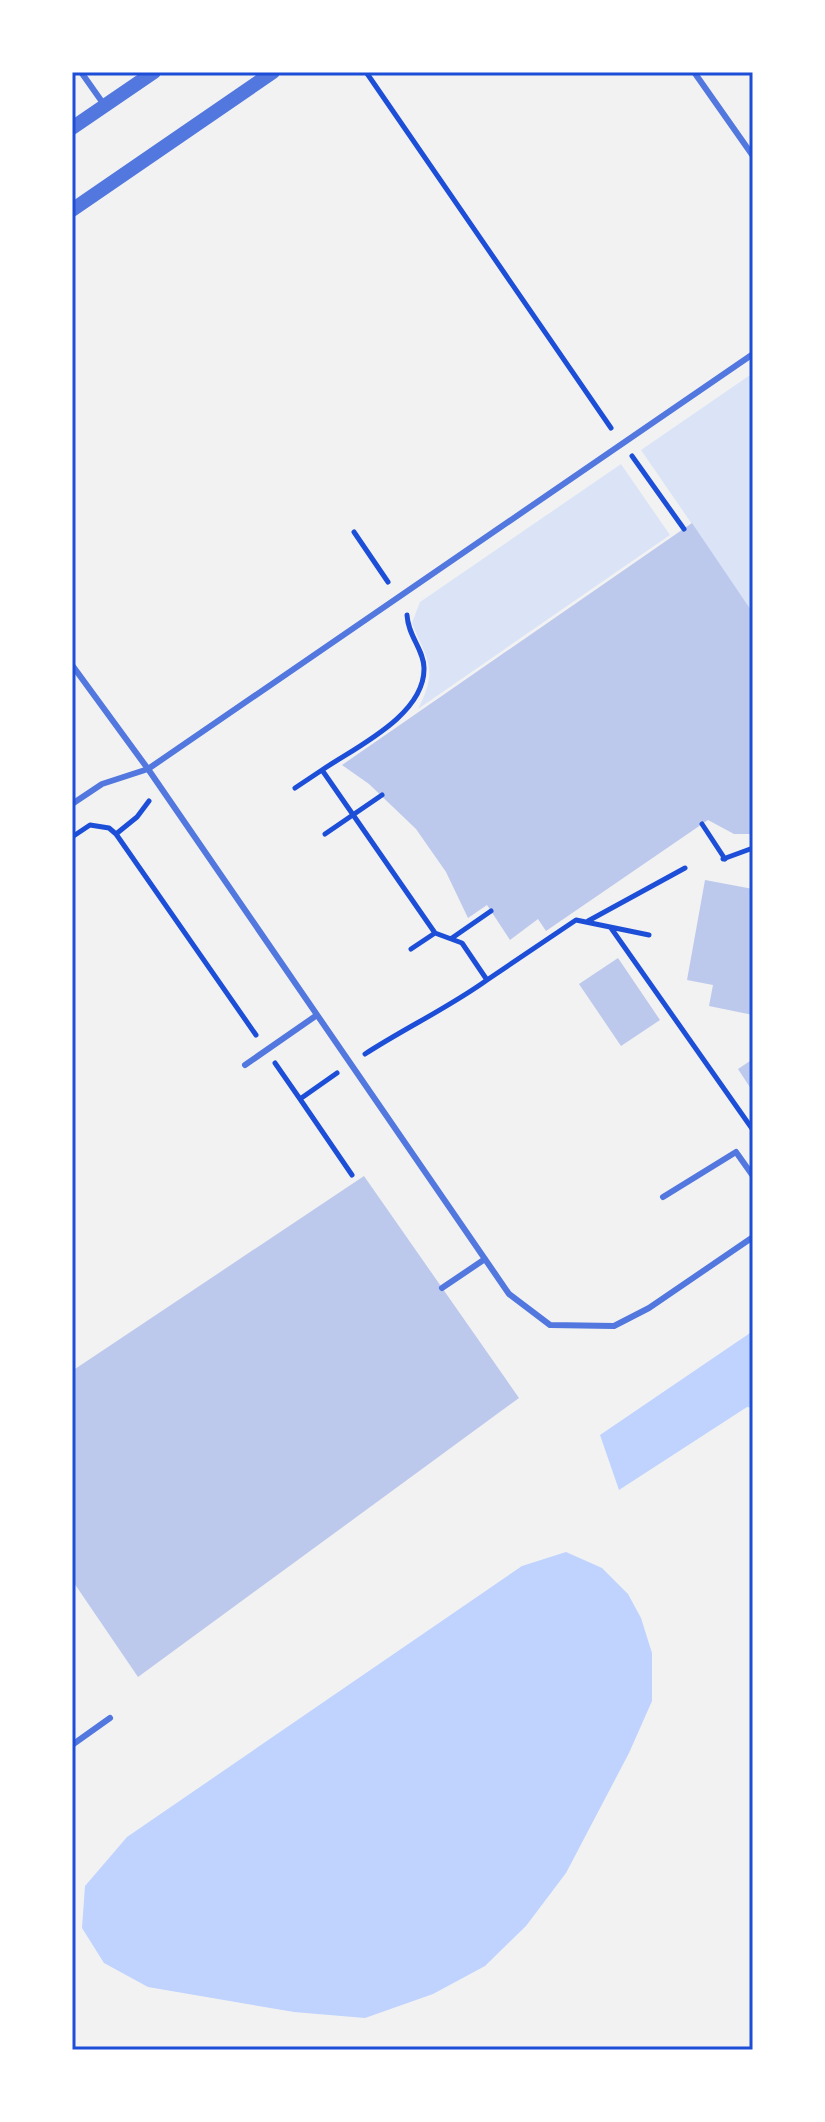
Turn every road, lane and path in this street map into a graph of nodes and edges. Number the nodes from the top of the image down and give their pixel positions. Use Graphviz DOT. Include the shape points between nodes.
graph roads {
  1 [pos="81,72"];
  2 [pos="154,72"];
  3 [pos="273,72"];
  4 [pos="366,72"];
  5 [pos="694,72"];
  6 [pos="105,106"];
  7 [pos="72,128"];
  8 [pos="753,156"];
  9 [pos="72,210"];
  10 [pos="753,354"];
  11 [pos="622,444"];
  12 [pos="684,529"];
  13 [pos="354,532"];
  14 [pos="398,598"];
  15 [pos="412,607"];
  16 [pos="72,665"];
  17 [pos="148,769"];
  18 [pos="322,770"];
  19 [pos="295,788"];
  20 [pos="382,795"];
  21 [pos="72,804"];
  22 [pos="352,815"];
  23 [pos="702,824"];
  24 [pos="325,834"];
  25 [pos="72,837"];
  26 [pos="753,848"];
  27 [pos="685,868"];
  28 [pos="491,911"];
  29 [pos="587,922"];
  30 [pos="611,928"];
  31 [pos="435,933"];
  32 [pos="649,935"];
  33 [pos="451,939"];
  34 [pos="411,949"];
  35 [pos="317,1015"];
  36 [pos="266,1050"];
  37 [pos="245,1065"];
  38 [pos="300,1099"];
  39 [pos="753,1130"];
  40 [pos="753,1176"];
  41 [pos="663,1197"];
  42 [pos="753,1237"];
  43 [pos="485,1259"];
  44 [pos="442,1288"];
  45 [pos="110,1718"];
  46 [pos="72,1745"];
  1 -- 6 [label="lane"];
  2 -- 6 [label="street"];
  3 -- 9 [label="street"];
  4 -- 11 [label="path"];
  5 -- 8 [label="lane"];
  6 -- 7 [label="street"];
  10 -- 11 [label="lane"];
  11 -- 12 [label="path"];
  11 -- 14 [label="lane"];
  13 -- 14 [label="path"];
  14 -- 17 [label="lane"];
  15 -- 18 [label="path" via="406,616 424,667 421,688 408,711"];
  16 -- 17 [label="lane"];
  17 -- 21 [label="lane" via="102,784"];
  17 -- 35 [label="lane"];
  18 -- 19 [label="path"];
  18 -- 22 [label="path"];
  20 -- 22 [label="path"];
  22 -- 24 [label="path"];
  22 -- 31 [label="path"];
  23 -- 26 [label="path" via="724,859"];
  25 -- 36 [label="path" via="90,825 116,834"];
  27 -- 29 [label="path"];
  28 -- 33 [label="path"];
  29 -- 30 [label="path"];
  29 -- 33 [label="path" via="576,920 487,980 462,943"];
  30 -- 32 [label="path"];
  30 -- 39 [label="path"];
  31 -- 33 [label="path"];
  31 -- 34 [label="path"];
  35 -- 36 [label="lane"];
  35 -- 43 [label="lane"];
  36 -- 37 [label="lane"];
  36 -- 38 [label="path"];
  40 -- 41 [label="lane" via="736,1152"];
  42 -- 43 [label="lane" via="614,1326 550,1325 509,1294"];
  43 -- 44 [label="lane"];
  45 -- 46 [label="lane"];
}
